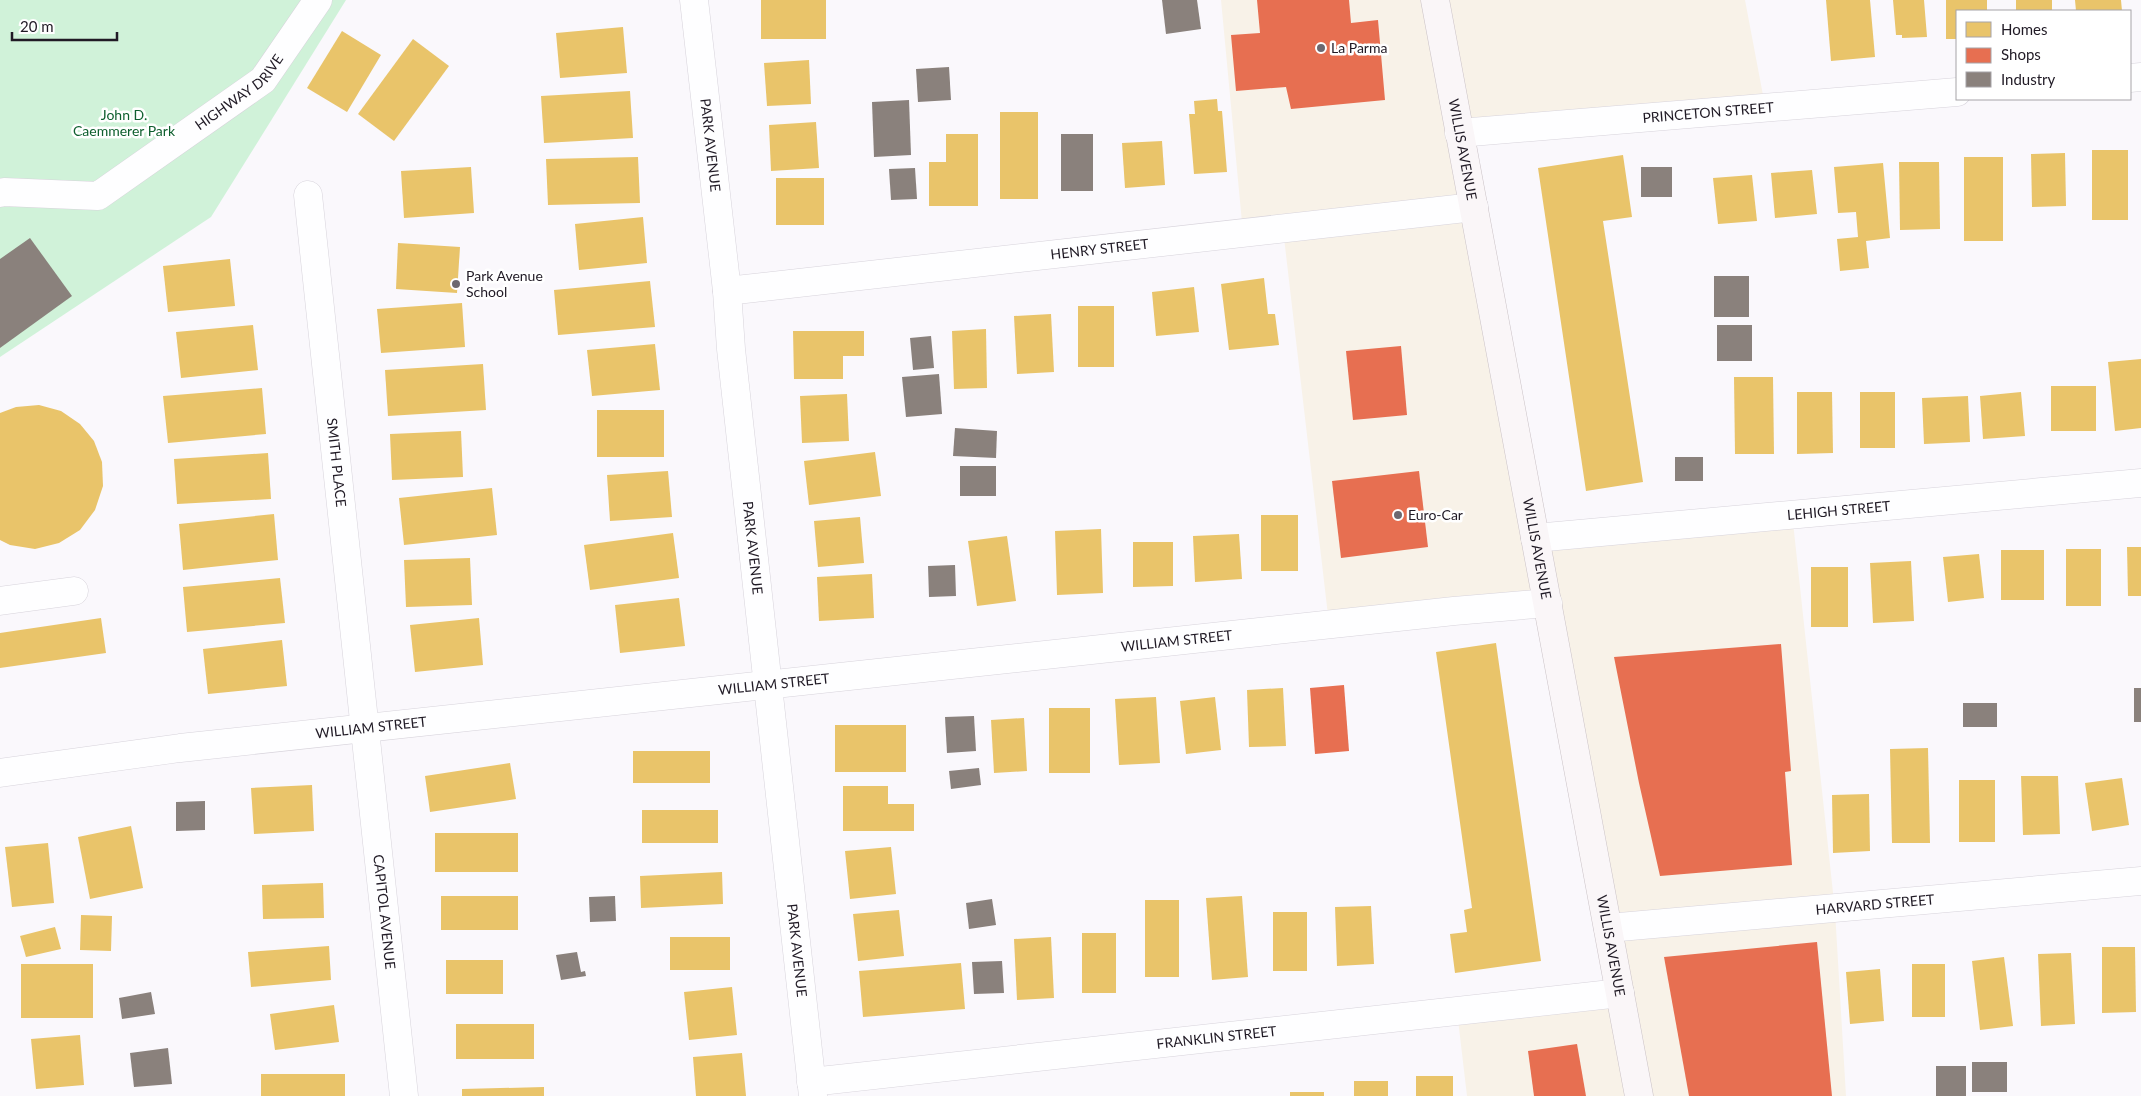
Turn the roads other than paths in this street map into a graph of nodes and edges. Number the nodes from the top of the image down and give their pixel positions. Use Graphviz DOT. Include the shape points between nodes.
graph roads {
  1 [pos="318,0"];
  2 [pos="694,0"];
  3 [pos="1435,0"];
  4 [pos="1956,92"];
  5 [pos="1459,133"];
  6 [pos="0,194"];
  7 [pos="308,195"];
  8 [pos="1474,207"];
  9 [pos="727,290"];
  10 [pos="2141,483"];
  11 [pos="1535,538"];
  12 [pos="74,591"];
  13 [pos="0,601"];
  14 [pos="1548,603"];
  15 [pos="768,685"];
  16 [pos="364,729"];
  17 [pos="0,773"];
  18 [pos="2141,881"];
  19 [pos="1608,928"];
  20 [pos="1620,993"];
  21 [pos="812,1089"];
  22 [pos="404,1096"];
  23 [pos="1639,1096"];
  1 -- 6 [label="street, HIGHWAY DRIVE" via="263,80 98,196"];
  2 -- 9 [label="street, PARK AVENUE"];
  3 -- 5 [label="main road, WILLIS AVENUE"];
  4 -- 5 [label="street, PRINCETON STREET"];
  5 -- 8 [label="main road, WILLIS AVENUE"];
  7 -- 16 [label="street, SMITH PLACE"];
  8 -- 9 [label="street, HENRY STREET"];
  8 -- 11 [label="main road, WILLIS AVENUE"];
  9 -- 15 [label="street, PARK AVENUE"];
  10 -- 11 [label="street, LEHIGH STREET"];
  11 -- 14 [label="main road, WILLIS AVENUE"];
  12 -- 13 [label="street"];
  14 -- 15 [label="street, WILLIAM STREET"];
  14 -- 19 [label="main road, WILLIS AVENUE"];
  15 -- 16 [label="street, WILLIAM STREET"];
  15 -- 21 [label="street, PARK AVENUE"];
  16 -- 17 [label="street, WILLIAM STREET" via="144,752"];
  16 -- 22 [label="street, CAPITOL AVENUE"];
  18 -- 19 [label="street, HARVARD STREET"];
  19 -- 20 [label="main road, WILLIS AVENUE"];
  20 -- 21 [label="street, FRANKLIN STREET"];
  20 -- 23 [label="main road, WILLIS AVENUE"];
}
